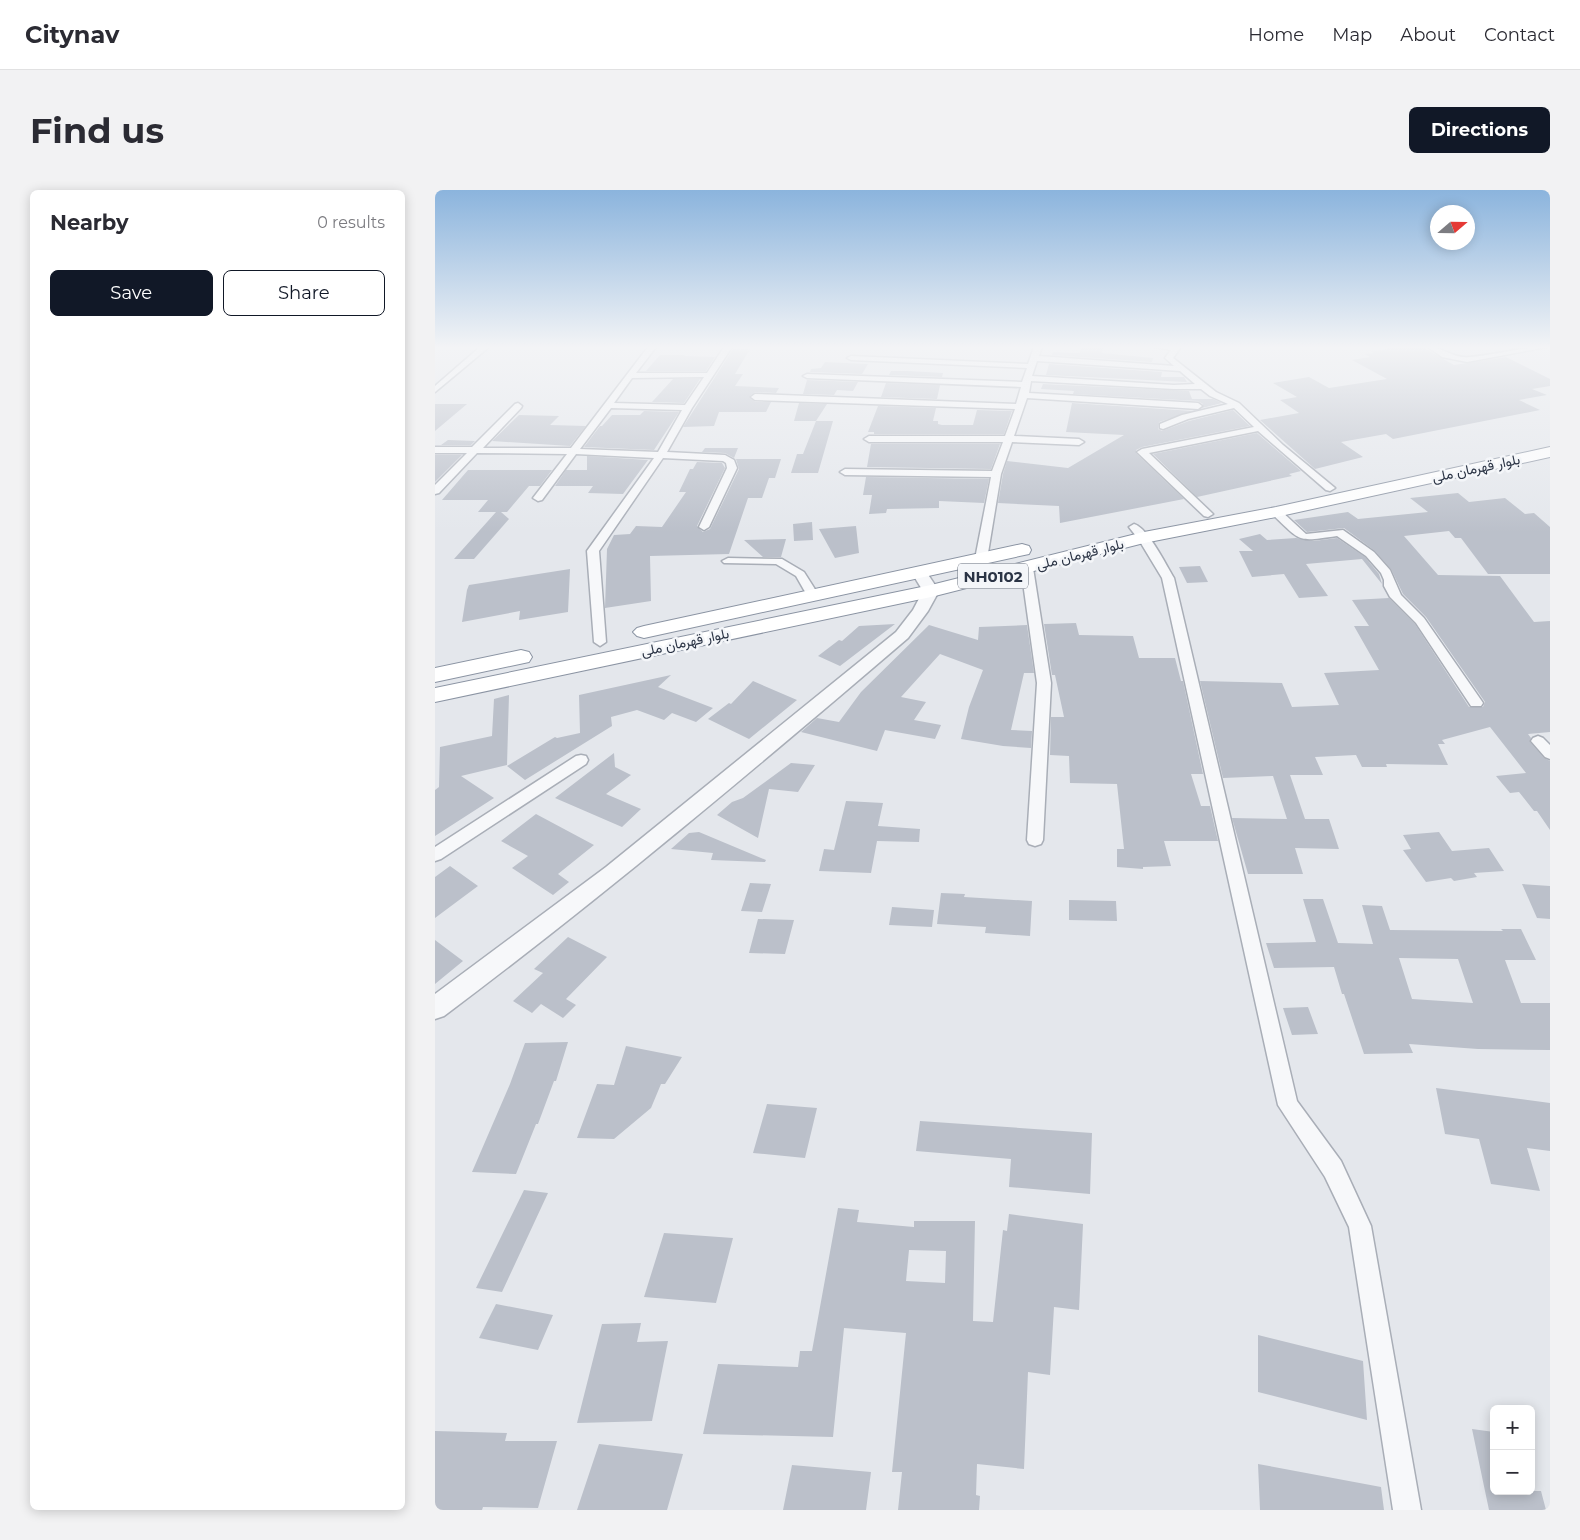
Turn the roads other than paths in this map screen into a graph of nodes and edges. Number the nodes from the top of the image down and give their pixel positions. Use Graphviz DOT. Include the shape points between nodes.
graph roads {
  1 [pos="688,408"];
  2 [pos="516,409"];
  3 [pos="604,409"];
  4 [pos="1018,409"];
  5 [pos="1220,409"];
  6 [pos="1239,409"];
  7 [pos="1163,426"];
  8 [pos="1261,428"];
  9 [pos="869,439"];
  10 [pos="1008,440"];
  11 [pos="1550,441"];
  12 [pos="1079,442"];
  13 [pos="435,450"];
  14 [pos="475,451"];
  15 [pos="572,451"];
  16 [pos="1550,452"];
  17 [pos="660,456"];
  18 [pos="845,472"];
  19 [pos="996,474"];
  20 [pos="1330,488"];
  21 [pos="435,491"];
  22 [pos="538,498"];
  23 [pos="1276,512"];
  24 [pos="1208,514"];
  25 [pos="704,527"];
  26 [pos="1139,532"];
  27 [pos="981,559"];
  28 [pos="729,561"];
  29 [pos="1027,568"];
  30 [pos="920,573"];
  31 [pos="931,590"];
  32 [pos="812,594"];
  33 [pos="600,642"];
  34 [pos="580,646"];
  35 [pos="542,653"];
  36 [pos="435,675"];
  37 [pos="435,695"];
  38 [pos="1476,703"];
  39 [pos="1538,741"];
  40 [pos="1550,754"];
  41 [pos="581,760"];
  42 [pos="1035,840"];
  43 [pos="435,855"];
  44 [pos="435,1008"];
  45 [pos="1407,1510"];
  1 -- 17 [label="street"];
  2 -- 14 [label="street"];
  3 -- 15 [label="street"];
  4 -- 10 [label="street"];
  5 -- 7 [label="street"];
  6 -- 8 [label="street"];
  8 -- 20 [label="street"];
  8 -- 24 [label="street" via="1142,452"];
  9 -- 10 [label="street"];
  10 -- 12 [label="street"];
  10 -- 19 [label="street"];
  11 -- 20 [label="highway, بلوار قهرمان ملی / NH0102"];
  13 -- 14 [label="street"];
  14 -- 15 [label="street"];
  14 -- 21 [label="street"];
  15 -- 17 [label="street"];
  15 -- 22 [label="street"];
  16 -- 23 [label="highway, بلوار قهرمان ملی / NH0102"];
  17 -- 25 [label="street" via="725,458 731,462 732,468"];
  17 -- 33 [label="street" via="593,551"];
  18 -- 19 [label="street"];
  19 -- 27 [label="street"];
  20 -- 24 [label="highway, بلوار قهرمان ملی / NH0102"];
  23 -- 26 [label="highway, بلوار قهرمان ملی / NH0102"];
  23 -- 38 [label="street" via="1302,536 1339,532 1370,554 1386,572 1396,597 1419,622"];
  24 -- 26 [label="highway, بلوار قهرمان ملی / NH0102"];
  26 -- 27 [label="highway, بلوار قهرمان ملی / NH0102"];
  26 -- 29 [label="highway, بلوار قهرمان ملی / NH0102"];
  26 -- 45 [label="street" via="1168,578 1288,1105 1333,1169 1360,1226"];
  27 -- 30 [label="highway, بلوار قهرمان ملی / NH0102"];
  28 -- 32 [label="street" via="778,561 800,574"];
  29 -- 31 [label="highway, بلوار قهرمان ملی / NH0102"];
  29 -- 42 [label="street" via="1045,683"];
  30 -- 31 [label="street"];
  30 -- 32 [label="highway, بلوار قهرمان ملی / NH0102"];
  31 -- 37 [label="highway, بلوار قهرمان ملی / NH0102"];
  31 -- 44 [label="street" via="902,635 663,835"];
  32 -- 33 [label="highway, بلوار قهرمان ملی / NH0102"];
  33 -- 34 [label="highway, بلوار قهرمان ملی / NH0102"];
  35 -- 36 [label="highway"];
  39 -- 40 [label="street"];
  41 -- 43 [label="street"];
}
